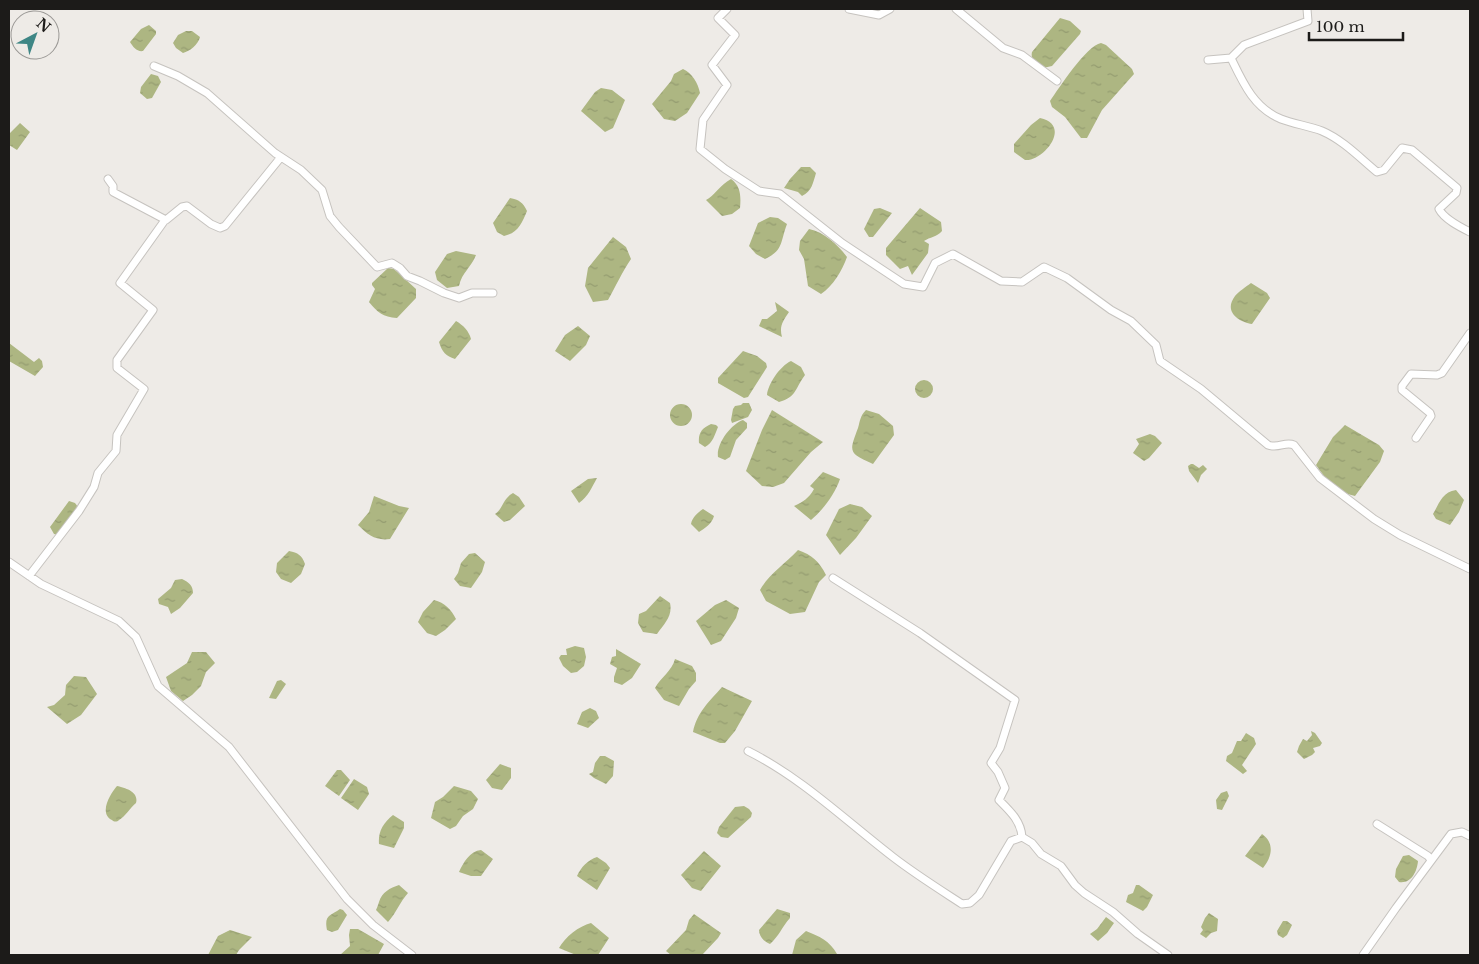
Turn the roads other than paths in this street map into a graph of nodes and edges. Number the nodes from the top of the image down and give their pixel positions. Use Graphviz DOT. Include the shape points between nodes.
graph roads {
  1 [pos="727,9"];
  2 [pos="849,9"];
  3 [pos="890,9"];
  4 [pos="956,9"];
  5 [pos="1307,9"];
  6 [pos="1231,58"];
  7 [pos="1208,60"];
  8 [pos="154,66"];
  9 [pos="1058,82"];
  10 [pos="281,157"];
  11 [pos="108,179"];
  12 [pos="165,220"];
  13 [pos="1470,232"];
  14 [pos="493,293"];
  15 [pos="1470,333"];
  16 [pos="1416,438"];
  17 [pos="9,562"];
  18 [pos="1470,569"];
  19 [pos="29,576"];
  20 [pos="834,578"];
  21 [pos="748,751"];
  22 [pos="1377,824"];
  23 [pos="1470,836"];
  24 [pos="1022,837"];
  25 [pos="1431,860"];
  26 [pos="412,955"];
  27 [pos="1168,955"];
  28 [pos="1363,955"];
  1 -- 18 [label="street" via="718,18 735,35 712,65 727,85 702,120 700,149 725,170 759,191 780,194 842,243 904,284 923,287 935,263 953,254 1001,281 1022,282 1044,267 1067,278 1131,321 1156,345 1160,361 1201,389 1268,445 1275,448 1290,443 1294,445 1320,478 1374,519"];
  2 -- 3 [label="street" via="879,15"];
  4 -- 9 [label="street" via="1003,48 1022,55"];
  5 -- 6 [label="street" via="1308,21 1244,45"];
  6 -- 7 [label="street"];
  6 -- 13 [label="street" via="1248,94 1256,103 1279,118 1339,140 1377,172 1384,170 1402,148 1412,150 1458,188 1439,209"];
  8 -- 10 [label="street" via="207,93"];
  10 -- 12 [label="street" via="225,226 220,228 211,224 187,206"];
  10 -- 14 [label="street" via="322,190 330,216 377,268 392,263 408,276 459,298 472,293"];
  11 -- 12 [label="street" via="114,186 113,192"];
  12 -- 19 [label="street" via="120,282 153,310 116,364 144,389 117,435 116,451 98,473 94,487 60,538"];
  15 -- 16 [label="street" via="1442,373 1411,374 1402,386 1402,390 1430,412 1431,416"];
  17 -- 19 [label="street"];
  19 -- 26 [label="street" via="119,621 136,637 158,686 229,747 347,899 373,925"];
  20 -- 24 [label="street" via="1015,700 1000,748 991,763 1005,788 1000,800 1022,828"];
  21 -- 24 [label="street" via="793,778 894,857 962,904 970,904 979,895 1011,841"];
  22 -- 25 [label="street"];
  23 -- 25 [label="street" via="1462,832 1451,834"];
  24 -- 27 [label="street" via="1061,866 1084,893"];
  25 -- 28 [label="street"];
}
